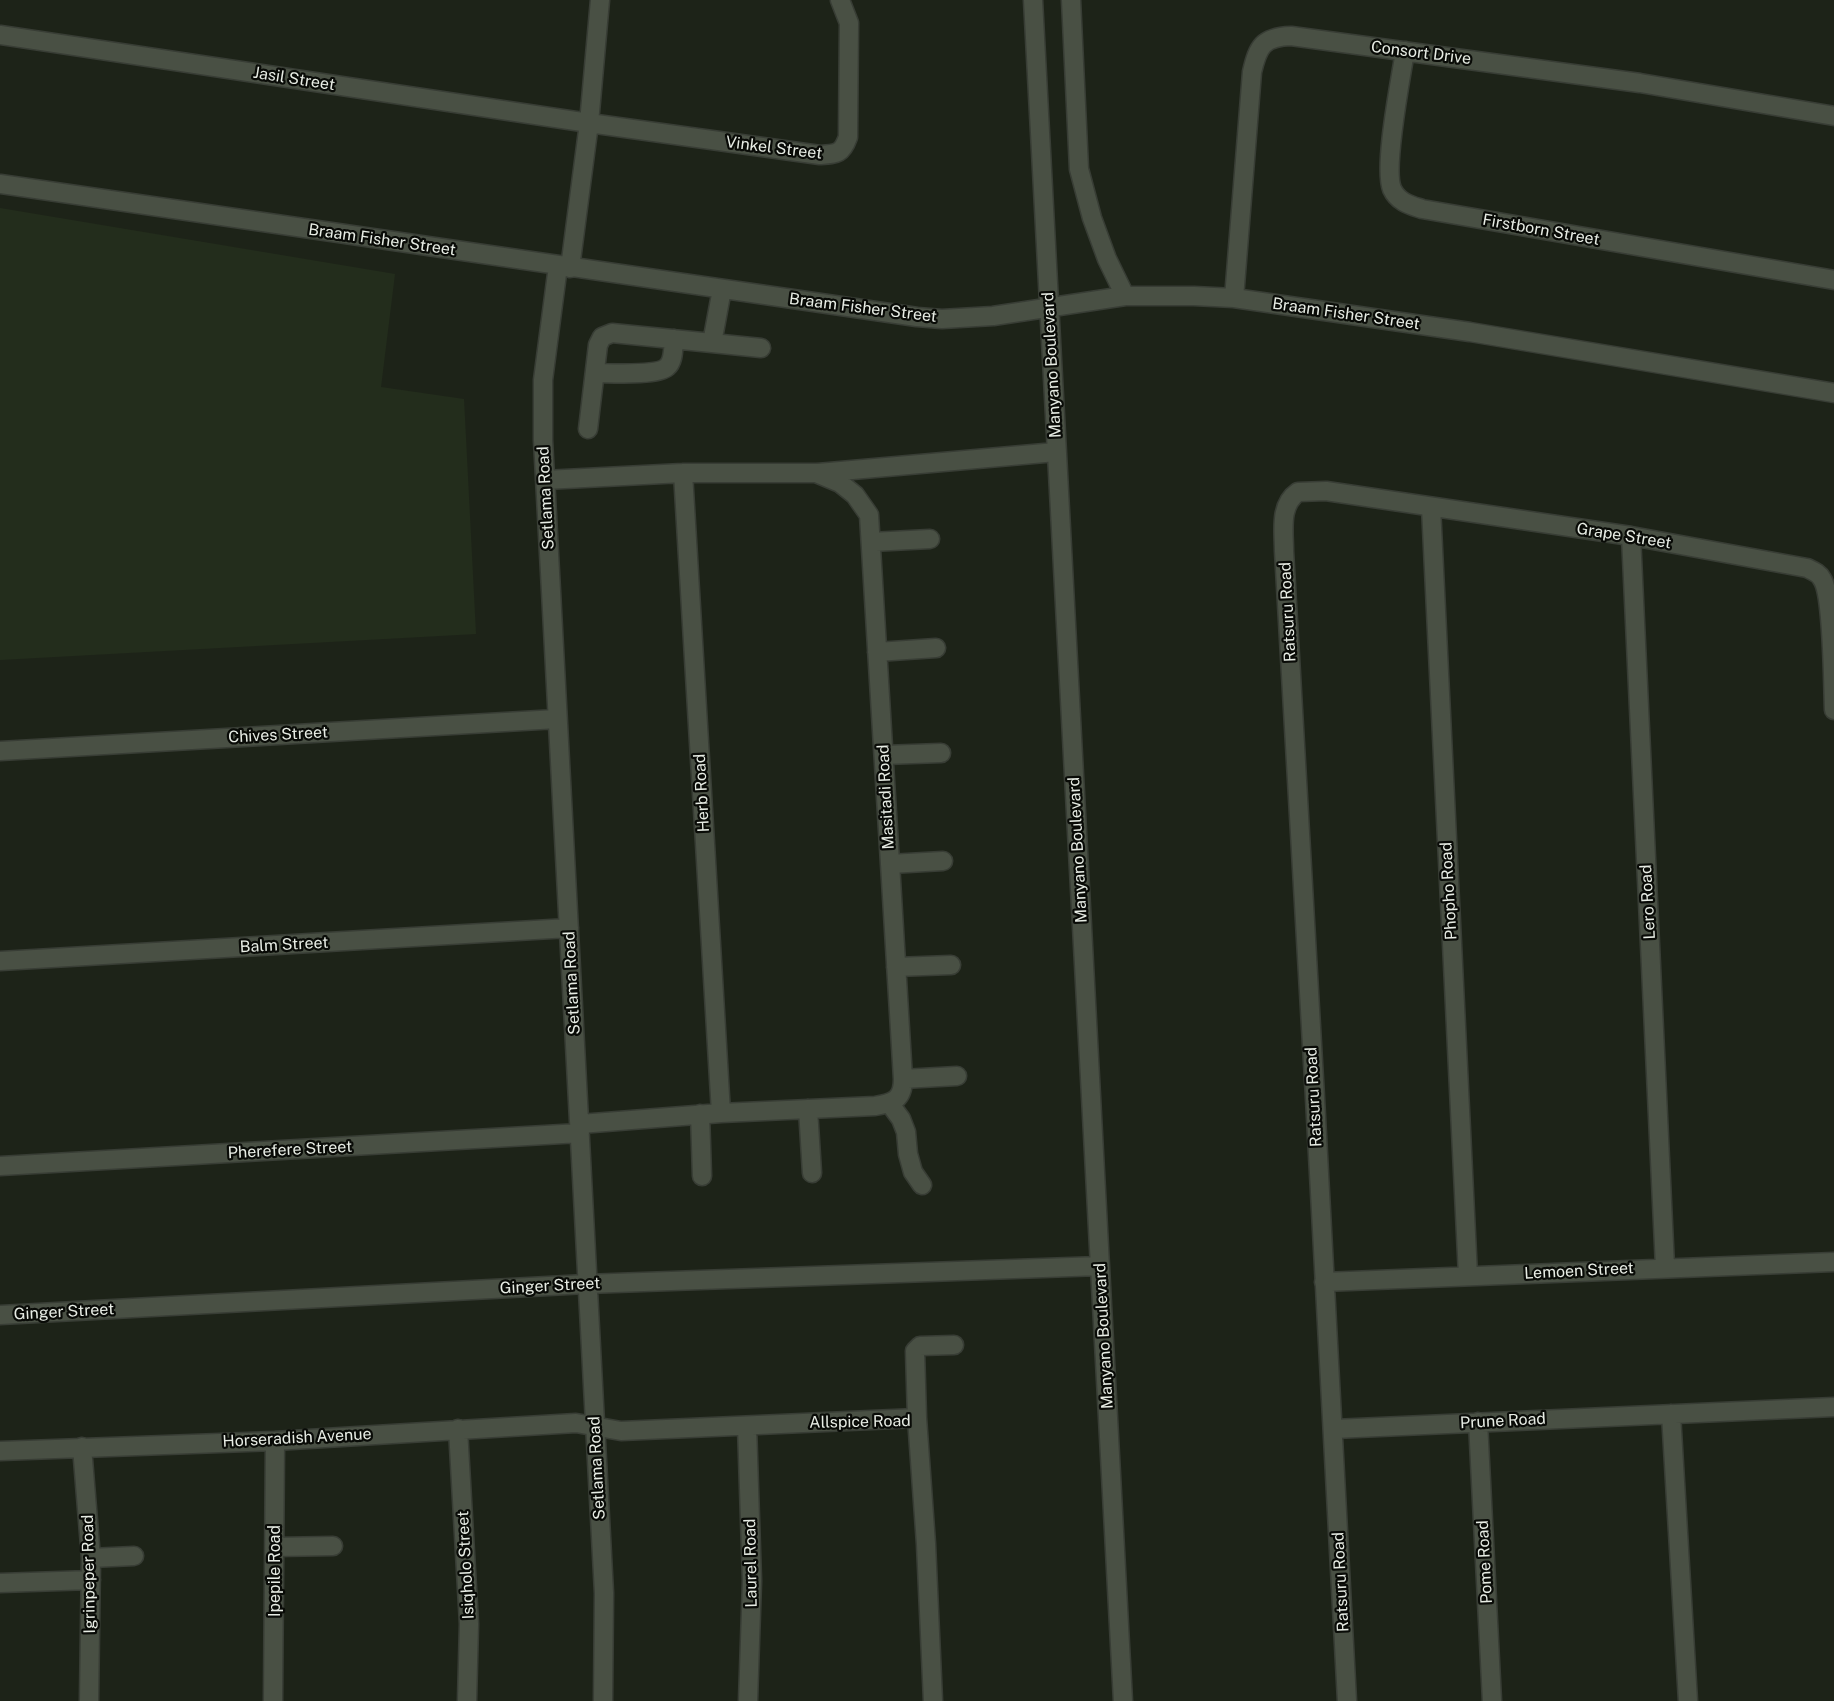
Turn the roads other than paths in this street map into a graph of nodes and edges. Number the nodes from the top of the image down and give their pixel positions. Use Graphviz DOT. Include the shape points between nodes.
graph roads {
  1 [pos="600,0"];
  2 [pos="840,0"];
  3 [pos="1033,0"];
  4 [pos="1071,0"];
  5 [pos="0,35"];
  6 [pos="1405,51"];
  7 [pos="1834,116"];
  8 [pos="589,123"];
  9 [pos="0,184"];
  10 [pos="564,267"];
  11 [pos="1834,280"];
  12 [pos="722,289"];
  13 [pos="1125,296"];
  14 [pos="1234,298"];
  15 [pos="1049,307"];
  16 [pos="674,339"];
  17 [pos="712,343"];
  18 [pos="760,348"];
  19 [pos="595,373"];
  20 [pos="1834,393"];
  21 [pos="588,429"];
  22 [pos="1056,452"];
  23 [pos="682,473"];
  24 [pos="816,473"];
  25 [pos="545,480"];
  26 [pos="1293,496"];
  27 [pos="1431,507"];
  28 [pos="1631,536"];
  29 [pos="930,539"];
  30 [pos="871,542"];
  31 [pos="936,648"];
  32 [pos="878,652"];
  33 [pos="1834,710"];
  34 [pos="557,719"];
  35 [pos="0,751"];
  36 [pos="941,753"];
  37 [pos="884,755"];
  38 [pos="943,861"];
  39 [pos="890,864"];
  40 [pos="569,928"];
  41 [pos="0,961"];
  42 [pos="951,965"];
  43 [pos="896,967"];
  44 [pos="957,1076"];
  45 [pos="903,1079"];
  46 [pos="890,1104"];
  47 [pos="808,1109"];
  48 [pos="721,1113"];
  49 [pos="700,1114"];
  50 [pos="580,1129"];
  51 [pos="0,1166"];
  52 [pos="812,1173"];
  53 [pos="702,1176"];
  54 [pos="922,1185"];
  55 [pos="1834,1262"];
  56 [pos="1100,1266"];
  57 [pos="1665,1267"];
  58 [pos="1468,1276"];
  59 [pos="1324,1282"];
  60 [pos="586,1284"];
  61 [pos="0,1315"];
  62 [pos="954,1345"];
  63 [pos="1834,1407"];
  64 [pos="1671,1414"];
  65 [pos="917,1418"];
  66 [pos="1478,1422"];
  67 [pos="747,1426"];
  68 [pos="595,1427"];
  69 [pos="458,1429"];
  70 [pos="1334,1429"];
  71 [pos="275,1441"];
  72 [pos="82,1447"];
  73 [pos="0,1450"];
  74 [pos="333,1546"];
  75 [pos="275,1547"];
  76 [pos="134,1556"];
  77 [pos="92,1558"];
  78 [pos="92,1580"];
  79 [pos="0,1583"];
  80 [pos="90,1701"];
  81 [pos="273,1701"];
  82 [pos="467,1701"];
  83 [pos="603,1701"];
  84 [pos="748,1701"];
  85 [pos="933,1701"];
  86 [pos="1123,1701"];
  87 [pos="1347,1701"];
  88 [pos="1492,1701"];
  89 [pos="1688,1701"];
  1 -- 8 [label="street, Setlama Road"];
  2 -- 8 [label="street, Vinkel Street" via="849,23 849,137 837,153 809,154"];
  3 -- 15 [label="street, Manyano Boulevard"];
  4 -- 13 [label="street" via="1079,169 1107,259"];
  5 -- 8 [label="street, Jasil Street"];
  6 -- 7 [label="street, Consort Drive" via="1651,84"];
  6 -- 11 [label="street, Firstborn Street" via="1390,169 1392,190 1408,205"];
  6 -- 14 [label="street, Consort Drive" via="1291,36 1267,40 1260,48 1252,72"];
  8 -- 10 [label="street, Setlama Road"];
  9 -- 10 [label="street, Braam Fisher Street"];
  10 -- 12 [label="street, Braam Fisher Street"];
  10 -- 25 [label="street, Setlama Road" via="543,380"];
  12 -- 15 [label="street, Braam Fisher Street" via="942,319"];
  12 -- 17 [label="street"];
  13 -- 14 [label="street, Braam Fisher Street"];
  13 -- 15 [label="street, Braam Fisher Street"];
  14 -- 20 [label="street, Braam Fisher Street" via="1470,332"];
  15 -- 22 [label="street, Manyano Boulevard"];
  16 -- 17 [label="street"];
  16 -- 19 [label="street" via="666,368 656,372"];
  16 -- 19 [label="street" via="612,333 598,345"];
  17 -- 18 [label="street"];
  19 -- 21 [label="street"];
  22 -- 24 [label="street"];
  22 -- 56 [label="street, Manyano Boulevard"];
  23 -- 24 [label="street, Masitadi Road"];
  23 -- 25 [label="street, Masitadi Road"];
  23 -- 48 [label="street, Herb Road"];
  24 -- 30 [label="street, Masitadi Road" via="840,483 855,495 869,515"];
  25 -- 34 [label="street, Setlama Road"];
  26 -- 27 [label="street, Grape Street" via="1306,490 1326,490"];
  26 -- 59 [label="street, Ratsuru Road" via="1285,511 1284,536"];
  27 -- 28 [label="street, Grape Street"];
  27 -- 58 [label="street, Phopho Road"];
  28 -- 33 [label="street, Grape Street" via="1807,568 1820,575 1828,599"];
  28 -- 57 [label="street, Lero Road"];
  29 -- 30 [label="street"];
  30 -- 32 [label="street, Masitadi Road"];
  31 -- 32 [label="street"];
  32 -- 37 [label="street, Masitadi Road"];
  34 -- 35 [label="street, Chives Street"];
  34 -- 40 [label="street, Setlama Road"];
  36 -- 37 [label="street"];
  37 -- 39 [label="street, Masitadi Road"];
  38 -- 39 [label="street"];
  39 -- 43 [label="street, Masitadi Road"];
  40 -- 41 [label="street, Balm Street"];
  40 -- 50 [label="street, Setlama Road"];
  42 -- 43 [label="street"];
  43 -- 45 [label="street, Masitadi Road"];
  44 -- 45 [label="street"];
  45 -- 46 [label="street" via="900,1093"];
  46 -- 47 [label="street"];
  46 -- 54 [label="street" via="901,1119 913,1172"];
  47 -- 48 [label="street"];
  47 -- 52 [label="street"];
  48 -- 49 [label="street"];
  49 -- 50 [label="street"];
  49 -- 53 [label="street"];
  50 -- 51 [label="street, Pherefere Street"];
  50 -- 60 [label="street, Setlama Road"];
  55 -- 57 [label="street, Lemoen Street"];
  56 -- 60 [label="street, Ginger Street"];
  56 -- 86 [label="street, Manyano Boulevard"];
  57 -- 58 [label="street, Lemoen Street"];
  58 -- 59 [label="street, Lemoen Street"];
  59 -- 70 [label="street, Ratsuru Road"];
  60 -- 61 [label="street, Ginger Street"];
  60 -- 68 [label="street, Setlama Road"];
  62 -- 65 [label="street" via="920,1346 915,1351"];
  63 -- 64 [label="street, Prune Road"];
  64 -- 66 [label="street, Prune Road"];
  64 -- 89 [label="street"];
  65 -- 67 [label="street, Allspice Road"];
  65 -- 85 [label="street, Allspice Road"];
  66 -- 70 [label="street, Prune Road"];
  66 -- 88 [label="street, Pome Road"];
  67 -- 68 [label="street, Allspice Road" via="621,1431"];
  67 -- 84 [label="street, Laurel Road" via="752,1581"];
  68 -- 69 [label="street, Horseradish Avenue" via="576,1423"];
  68 -- 83 [label="street, Setlama Road" via="604,1603"];
  69 -- 71 [label="street, Horseradish Avenue"];
  69 -- 82 [label="street, Isiqholo Street" via="469,1614"];
  70 -- 87 [label="street, Ratsuru Road"];
  71 -- 72 [label="street, Horseradish Avenue"];
  71 -- 75 [label="street, Ipepile Road"];
  72 -- 73 [label="street, Horseradish Avenue"];
  72 -- 77 [label="street, Igrinpeper Road"];
  74 -- 75 [label="street"];
  75 -- 81 [label="street, Ipepile Road"];
  76 -- 77 [label="street"];
  77 -- 78 [label="street, Igrinpeper Road"];
  78 -- 79 [label="street"];
  78 -- 80 [label="street, Igrinpeper Road"];
}
